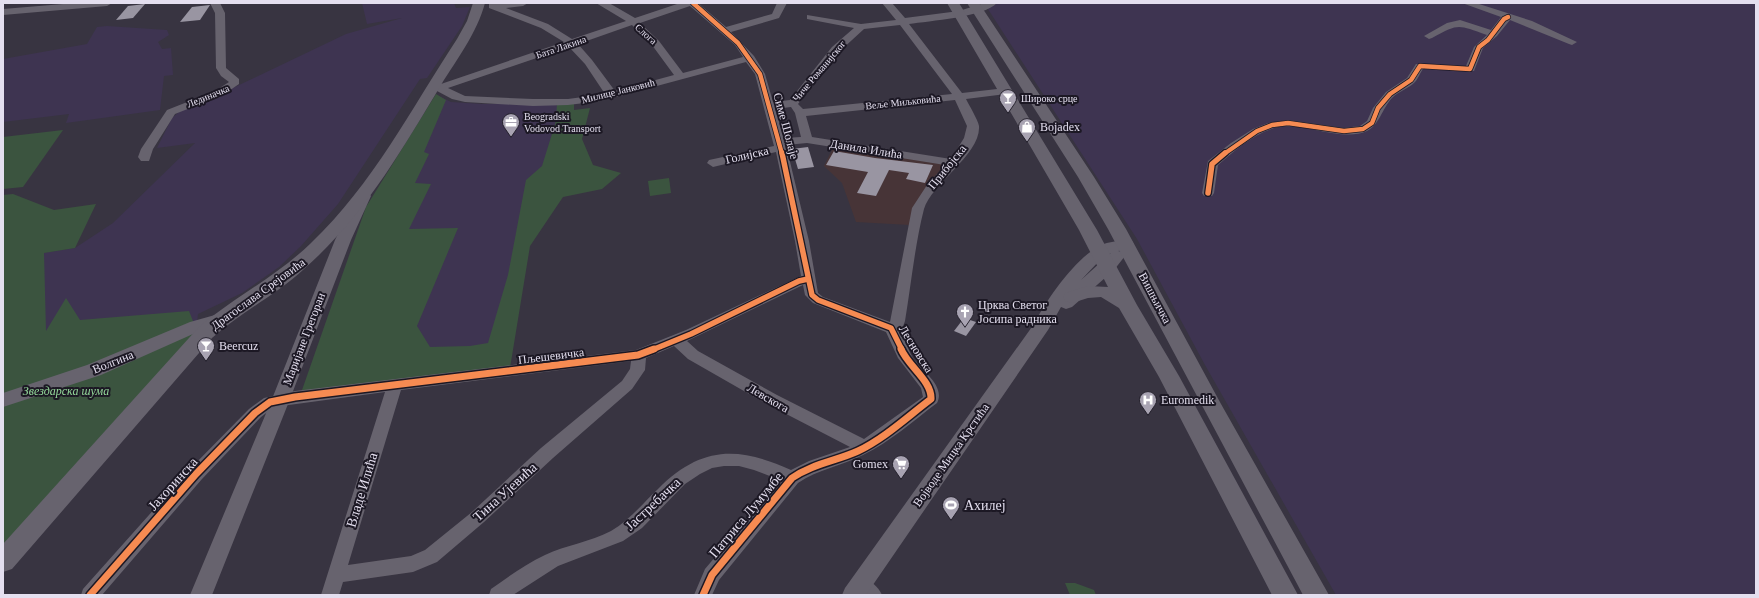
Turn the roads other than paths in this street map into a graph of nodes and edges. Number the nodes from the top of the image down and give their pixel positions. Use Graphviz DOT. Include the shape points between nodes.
graph roads {
  1 [pos="106,3"];
  2 [pos="215,3"];
  3 [pos="523,3"];
  4 [pos="601,3"];
  5 [pos="689,3"];
  6 [pos="693,3"];
  7 [pos="782,3"];
  8 [pos="887,3"];
  9 [pos="992,3"];
  10 [pos="1467,3"];
  11 [pos="483,5"];
  12 [pos="976,6"];
  13 [pos="956,8"];
  14 [pos="3,12"];
  15 [pos="810,17"];
  16 [pos="1508,17"];
  17 [pos="902,21"];
  18 [pos="633,22"];
  19 [pos="861,27"];
  20 [pos="726,30"];
  21 [pos="1494,34"];
  22 [pos="1430,36"];
  23 [pos="1572,42"];
  24 [pos="572,43"];
  25 [pos="750,58"];
  26 [pos="680,76"];
  27 [pos="436,88"];
  28 [pos="1006,91"];
  29 [pos="612,95"];
  30 [pos="959,96"];
  31 [pos="793,104"];
  32 [pos="770,106"];
  33 [pos="800,113"];
  34 [pos="807,140"];
  35 [pos="780,145"];
  36 [pos="145,159"];
  37 [pos="713,163"];
  38 [pos="953,163"];
  39 [pos="1208,193"];
  40 [pos="364,195"];
  41 [pos="1126,245"];
  42 [pos="1104,259"];
  43 [pos="808,279"];
  44 [pos="1072,297"];
  45 [pos="1127,304"];
  46 [pos="222,319"];
  47 [pos="1042,326"];
  48 [pos="894,331"];
  49 [pos="676,340"];
  50 [pos="638,355"];
  51 [pos="395,385"];
  52 [pos="281,399"];
  53 [pos="3,400"];
  54 [pos="865,447"];
  55 [pos="792,478"];
  56 [pos="3,562"];
  57 [pos="336,575"];
  58 [pos="862,592"];
  59 [pos="90,595"];
  60 [pos="201,595"];
  61 [pos="330,595"];
  62 [pos="498,595"];
  63 [pos="703,595"];
  64 [pos="1285,595"];
  65 [pos="1316,595"];
  1 -- 14 [label="street"];
  2 -- 36 [label="street, Лединачка" via="220,13 221,68 235,81 234,84 171,112 147,148"];
  3 -- 11 [label="street"];
  4 -- 18 [label="street, Слога"];
  5 -- 18 [label="street, Бата Лакина"];
  6 -- 20 [label="street, Симе Шолаје"];
  7 -- 20 [label="street" via="776,16"];
  8 -- 17 [label="street, Прибојска"];
  9 -- 12 [label="street"];
  10 -- 16 [label="street"];
  11 -- 24 [label="street" via="545,26"];
  11 -- 27 [label="main road, Драгослава Срејовића"];
  12 -- 13 [label="street"];
  12 -- 41 [label="main road, Вишњичка" via="1086,177"];
  13 -- 17 [label="street"];
  13 -- 28 [label="main road"];
  15 -- 19 [label="street"];
  16 -- 21 [label="street"];
  16 -- 23 [label="street" via="1529,23"];
  17 -- 19 [label="street"];
  17 -- 30 [label="street, Прибојска"];
  18 -- 24 [label="street, Бата Лакина"];
  18 -- 26 [label="street, Слога" via="657,43"];
  19 -- 31 [label="street, Чиче Романијског" via="836,49"];
  20 -- 25 [label="street, Симе Шолаје"];
  21 -- 22 [label="street" via="1460,23 1450,25"];
  21 -- 39 [label="street" via="1479,47 1470,69 1420,66 1411,80 1390,94 1378,108 1372,123 1363,129 1344,131 1288,123 1257,131 1212,164"];
  24 -- 27 [label="street, Бата Лакина"];
  24 -- 29 [label="street"];
  25 -- 26 [label="street, Милице Јанковић"];
  25 -- 32 [label="street, Симе Шолаје" via="760,74"];
  26 -- 29 [label="street, Милице Јанковић"];
  27 -- 29 [label="street, Милице Јанковић" via="460,98 509,101 574,102"];
  27 -- 40 [label="main road, Драгослава Срејовића"];
  28 -- 30 [label="street, Веље Миљковића"];
  28 -- 42 [label="main road"];
  30 -- 33 [label="street, Веље Миљковића"];
  30 -- 38 [label="street, Прибојска" via="973,126 965,149"];
  31 -- 32 [label="street, Чиче Романијског"];
  31 -- 33 [label="street"];
  32 -- 35 [label="street, Симе Шолаје"];
  33 -- 34 [label="street"];
  34 -- 35 [label="street, Данила Илића"];
  34 -- 38 [label="street, Данила Илића"];
  35 -- 37 [label="street, Голијска"];
  35 -- 43 [label="street, Симе Шолаје"];
  38 -- 48 [label="street, Прибојска" via="924,195 918,208 898,321"];
  40 -- 46 [label="main road, Драгослава Срејовића" via="326,239 297,266"];
  40 -- 52 [label="street, Маријане Грегоран" via="343,240"];
  41 -- 42 [label="street, Војводе Мицка Крстића"];
  41 -- 65 [label="main road, Вишњичка"];
  42 -- 44 [label="street, Војводе Мицка Крстића"];
  42 -- 45 [label="main road"];
  42 -- 47 [label="street, Војводе Мицка Крстића" via="1078,274 1045,318"];
  43 -- 48 [label="street, Лесновска" via="812,295 816,299 883,324"];
  43 -- 49 [label="street, Пљешевичка"];
  44 -- 45 [label="main road" via="1085,291 1097,290 1114,295"];
  44 -- 47 [label="street, Војводе Мицка Крстића"];
  45 -- 64 [label="main road"];
  46 -- 53 [label="street, Волгина" via="196,326 94,370"];
  46 -- 56 [label="main road, Драгослава Срејовића" via="184,356"];
  47 -- 58 [label="street, Војводе Мицка Крстића"];
  48 -- 54 [label="street, Лесновска" via="908,362 931,392 931,399"];
  49 -- 50 [label="street, Пљешевичка"];
  49 -- 54 [label="street, Левскога" via="693,355 771,400"];
  50 -- 51 [label="street, Пљешевичка"];
  50 -- 57 [label="street, Тина Ујевића" via="636,370 626,386 431,556 413,564"];
  51 -- 52 [label="street, Пљешевичка"];
  51 -- 57 [label="street, Владе Илића"];
  52 -- 59 [label="street, Јахоринска" via="270,402 255,412 196,474"];
  52 -- 60 [label="street, Маријане Грегоран"];
  54 -- 55 [label="street, Патриса Лумумбе" via="810,467"];
  55 -- 62 [label="street, Јастребачка" via="770,467 746,461 712,461 698,466 686,473 628,530 602,544 552,560"];
  55 -- 63 [label="street, Патриса Лумумбе" via="712,575"];
  57 -- 61 [label="street, Владе Илића"];
}
